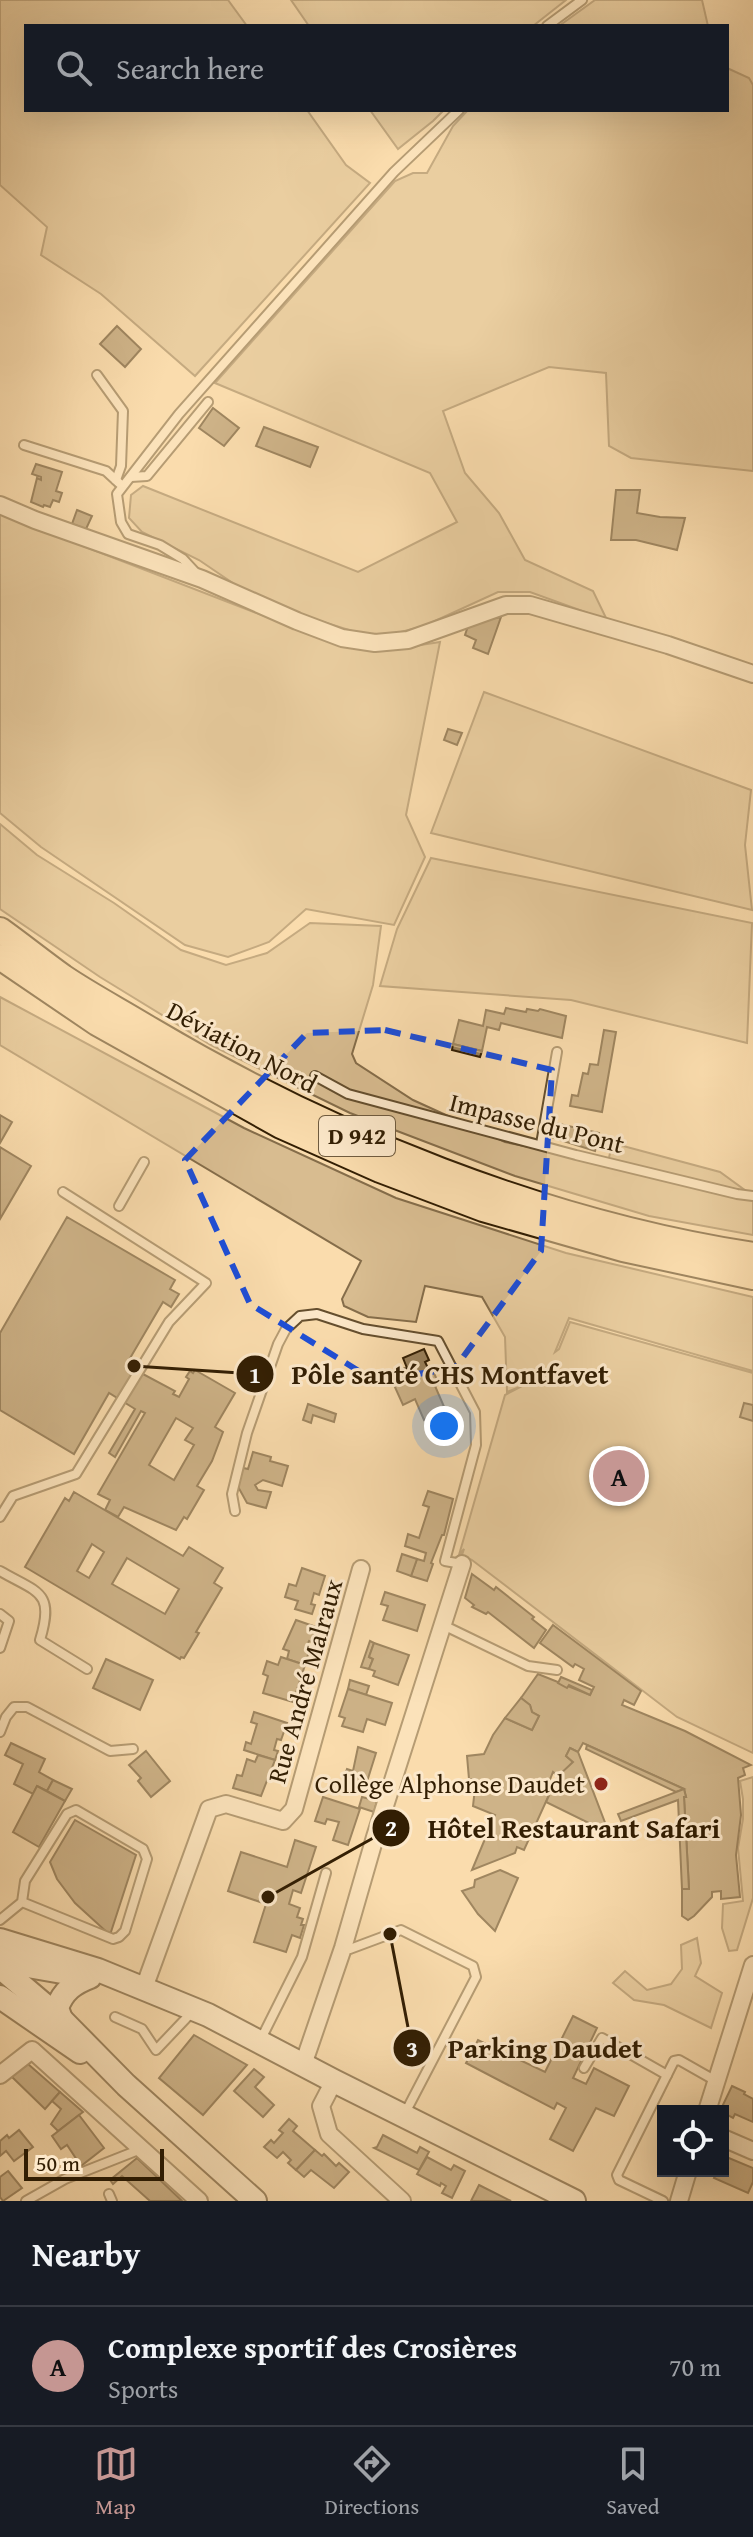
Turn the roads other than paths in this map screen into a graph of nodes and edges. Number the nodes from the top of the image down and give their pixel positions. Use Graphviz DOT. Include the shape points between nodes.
graph roads {
  1 [pos="582,0"];
  2 [pos="550,24"];
  3 [pos="457,112"];
  4 [pos="97,375"];
  5 [pos="208,402"];
  6 [pos="24,445"];
  7 [pos="131,477"];
  8 [pos="120,484"];
  9 [pos="0,505"];
  10 [pos="202,579"];
  11 [pos="753,674"];
  12 [pos="0,930"];
  13 [pos="0,957"];
  14 [pos="557,1052"];
  15 [pos="315,1076"];
  16 [pos="541,1144"];
  17 [pos="144,1162"];
  18 [pos="63,1192"];
  19 [pos="753,1196"];
  20 [pos="119,1206"];
  21 [pos="753,1255"];
  22 [pos="753,1277"];
  23 [pos="235,1511"];
  24 [pos="0,1517"];
  25 [pos="462,1564"];
  26 [pos="361,1569"];
  27 [pos="0,1571"];
  28 [pos="0,1614"];
  29 [pos="442,1625"];
  30 [pos="0,1648"];
  31 [pos="87,1669"];
  32 [pos="557,1670"];
  33 [pos="0,1732"];
  34 [pos="133,1749"];
  35 [pos="326,1873"];
  36 [pos="22,1902"];
  37 [pos="0,1920"];
  38 [pos="0,1940"];
  39 [pos="343,1948"];
  40 [pos="0,1961"];
  41 [pos="753,1965"];
  42 [pos="0,1967"];
  43 [pos="90,1977"];
  44 [pos="144,1988"];
  45 [pos="0,1997"];
  46 [pos="195,2009"];
  47 [pos="746,2012"];
  48 [pos="115,2017"];
  49 [pos="61,2019"];
  50 [pos="260,2042"];
  51 [pos="303,2065"];
  52 [pos="584,2068"];
  53 [pos="0,2075"];
  54 [pos="667,2075"];
  55 [pos="334,2081"];
  56 [pos="717,2082"];
  57 [pos="126,2085"];
  58 [pos="709,2105"];
  59 [pos="404,2115"];
  60 [pos="729,2141"];
  61 [pos="142,2149"];
  62 [pos="753,2151"];
  63 [pos="686,2177"];
  64 [pos="249,2199"];
  65 [pos="26,2201"];
  66 [pos="199,2201"];
  67 [pos="402,2201"];
  68 [pos="574,2201"];
  69 [pos="663,2201"];
  70 [pos="679,2201"];
  1 -- 2 [label="lane"];
  3 -- 7 [label="lane" via="394,172 179,414"];
  4 -- 8 [label="lane" via="123,411"];
  5 -- 7 [label="lane" via="147,476"];
  6 -- 8 [label="lane" via="106,471"];
  7 -- 8 [label="lane"];
  8 -- 10 [label="lane" via="121,522 128,534 160,545"];
  9 -- 10 [label="street"];
  10 -- 11 [label="street" via="342,638 408,640 506,605 530,605"];
  12 -- 21 [label="main road, Déviation Nord / D 942" via="65,978 171,1042 331,1126 559,1210"];
  13 -- 22 [label="main road, Déviation Nord" via="97,1023 267,1119 380,1170 483,1209 637,1253"];
  14 -- 16 [label="lane"];
  15 -- 16 [label="lane, Impasse du Pont" via="348,1094"];
  16 -- 19 [label="lane, Impasse du Pont"];
  17 -- 20 [label="lane"];
  18 -- 24 [label="lane" via="206,1283 169,1322 76,1474 13,1496"];
  23 -- 25 [label="lane" via="232,1494 247,1433 278,1344 300,1316 317,1314 363,1329 438,1341 475,1412 476,1445 445,1561"];
  25 -- 29 [label="street"];
  26 -- 44 [label="street, Rue André Malraux" via="294,1809 283,1821 226,1804 209,1809"];
  27 -- 31 [label="lane" via="41,1594 47,1603 40,1640"];
  28 -- 30 [label="lane" via="9,1621"];
  29 -- 32 [label="lane" via="528,1666"];
  29 -- 39 [label="street"];
  33 -- 34 [label="lane" via="14,1707 27,1707 110,1751"];
  35 -- 50 [label="lane" via="302,1957"];
  36 -- 36 [label="lane" via="119,1937 147,1859 143,1849 76,1810 67,1814 25,1881"];
  36 -- 37 [label="lane"];
  38 -- 44 [label="main road"];
  39 -- 51 [label="street"];
  39 -- 59 [label="lane" via="401,1930 473,1966 476,1977"];
  40 -- 43 [label="main road"];
  41 -- 47 [label="street"];
  42 -- 49 [label="main road"];
  43 -- 44 [label="main road"];
  43 -- 49 [label="main road" via="67,1989 57,2008"];
  44 -- 46 [label="main road"];
  45 -- 57 [label="main road"];
  46 -- 48 [label="lane" via="156,2050 142,2029"];
  46 -- 50 [label="main road"];
  47 -- 56 [label="street"];
  49 -- 57 [label="main road"];
  50 -- 51 [label="main road"];
  51 -- 55 [label="main road"];
  52 -- 54 [label="lane" via="602,2038"];
  53 -- 61 [label="street" via="32,2050"];
  54 -- 56 [label="lane" via="679,2060"];
  54 -- 69 [label="lane" via="617,2175"];
  55 -- 59 [label="main road"];
  55 -- 67 [label="street" via="321,2106 329,2134"];
  56 -- 58 [label="street"];
  57 -- 64 [label="main road"];
  59 -- 68 [label="main road"];
  60 -- 62 [label="street"];
  61 -- 65 [label="lane" via="65,2179"];
  61 -- 66 [label="street"];
  63 -- 70 [label="street"];
}
